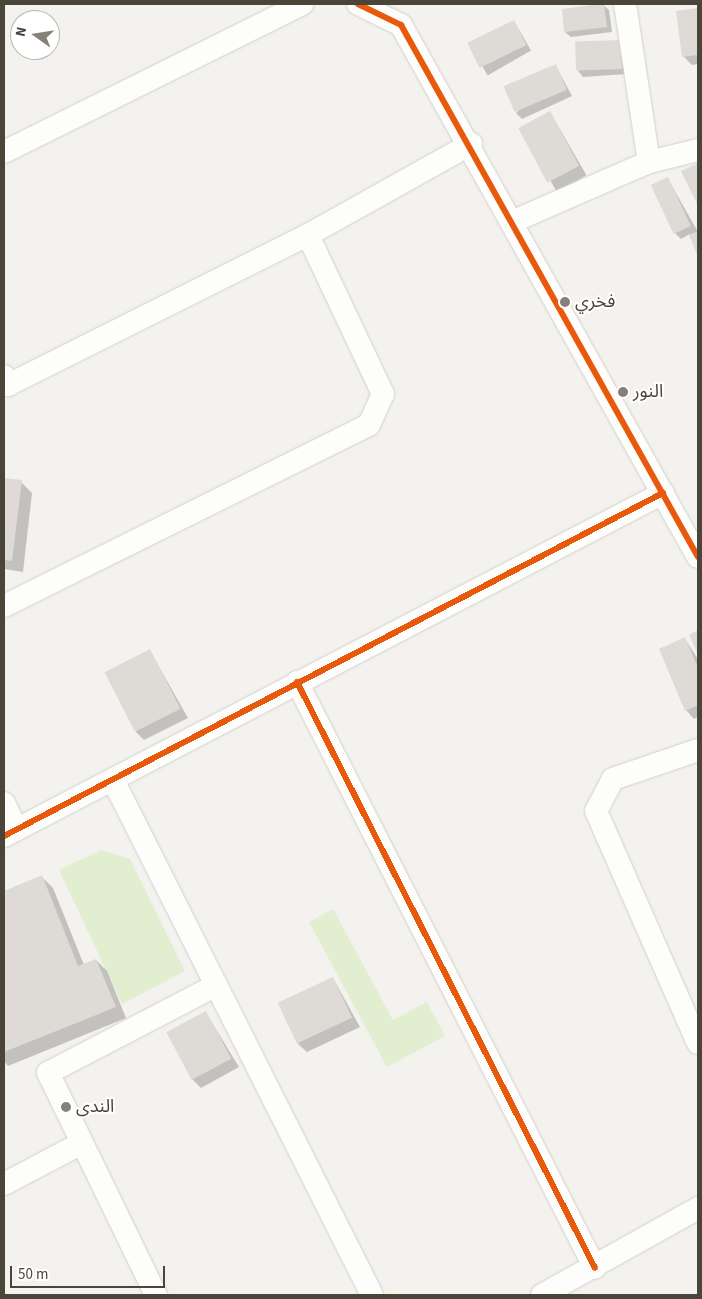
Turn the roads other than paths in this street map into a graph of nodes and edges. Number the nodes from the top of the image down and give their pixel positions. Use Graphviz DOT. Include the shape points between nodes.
graph roads {
  1 [pos="302,4"];
  2 [pos="358,4"];
  3 [pos="625,4"];
  4 [pos="471,144"];
  5 [pos="698,150"];
  6 [pos="4,152"];
  7 [pos="649,162"];
  8 [pos="514,221"];
  9 [pos="308,235"];
  10 [pos="4,376"];
  11 [pos="663,493"];
  12 [pos="698,557"];
  13 [pos="4,606"];
  14 [pos="297,682"];
  15 [pos="698,750"];
  16 [pos="113,780"];
  17 [pos="4,804"];
  18 [pos="10,832"];
  19 [pos="216,985"];
  20 [pos="698,1043"];
  21 [pos="82,1143"];
  22 [pos="4,1184"];
  23 [pos="698,1208"];
  24 [pos="595,1268"];
  25 [pos="156,1295"];
  26 [pos="372,1295"];
  27 [pos="542,1295"];
  1 -- 6 [label="street"];
  2 -- 4 [label="street" via="401,25"];
  3 -- 7 [label="street"];
  4 -- 8 [label="street"];
  4 -- 9 [label="street"];
  5 -- 7 [label="street"];
  7 -- 8 [label="street"];
  8 -- 11 [label="street"];
  9 -- 10 [label="street" via="8,385"];
  9 -- 13 [label="street" via="383,394 369,425"];
  11 -- 12 [label="street"];
  11 -- 14 [label="street"];
  14 -- 16 [label="street"];
  14 -- 24 [label="street"];
  15 -- 20 [label="street" via="613,779 596,811"];
  16 -- 18 [label="street"];
  16 -- 19 [label="street"];
  17 -- 18 [label="street"];
  19 -- 21 [label="street" via="48,1074"];
  19 -- 26 [label="street"];
  21 -- 22 [label="street"];
  21 -- 25 [label="street"];
  23 -- 24 [label="street"];
  24 -- 27 [label="street"];
}
